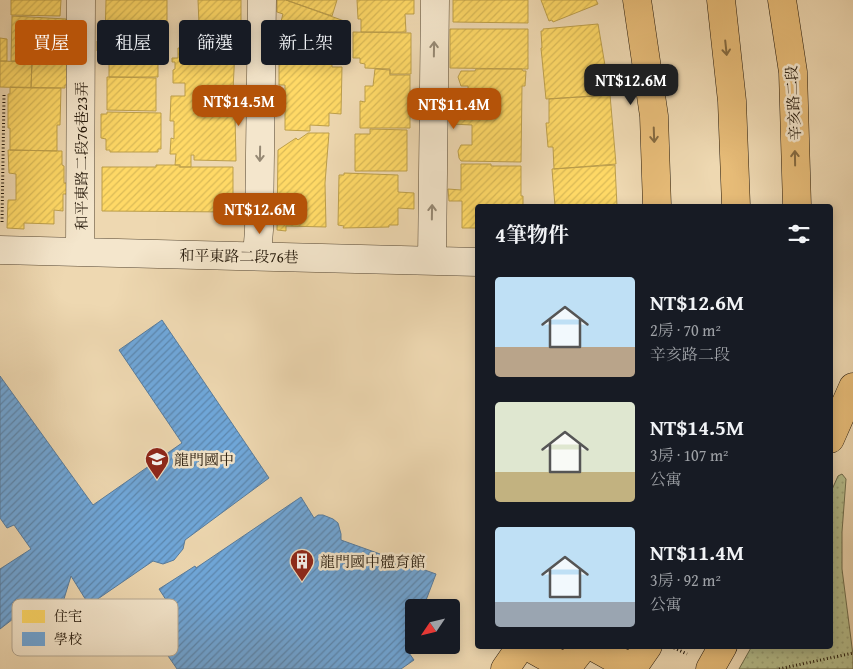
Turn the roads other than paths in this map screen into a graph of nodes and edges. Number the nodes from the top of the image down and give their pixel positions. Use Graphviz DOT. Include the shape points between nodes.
graph roads {
  1 [pos="81,0"];
  2 [pos="262,0"];
  3 [pos="434,0"];
  4 [pos="637,0"];
  5 [pos="721,0"];
  6 [pos="782,0"];
  7 [pos="657,204"];
  8 [pos="736,204"];
  9 [pos="797,204"];
  10 [pos="80,252"];
  11 [pos="0,255"];
  12 [pos="257,256"];
  13 [pos="432,260"];
  14 [pos="475,262"];
  15 [pos="853,387"];
  16 [pos="833,432"];
  17 [pos="519,649"];
  18 [pos="533,649"];
  19 [pos="582,649"];
  20 [pos="597,649"];
  21 [pos="646,649"];
  22 [pos="722,649"];
  23 [pos="505,669"];
  24 [pos="567,669"];
  25 [pos="632,669"];
  26 [pos="710,669"];
  1 -- 10 [label="street, 和平東路二段76巷23弄"];
  2 -- 12 [label="street, one-way"];
  13 -- 3 [label="street, one-way"];
  4 -- 7 [label="main road, one-way" via="654,116"];
  5 -- 8 [label="main road, one-way" via="732,101"];
  9 -- 6 [label="main road, 辛亥路二段, one-way" via="794,72"];
  10 -- 11 [label="street, 和平東路二段76巷"];
  10 -- 12 [label="street, 和平東路二段76巷"];
  12 -- 13 [label="street, 和平東路二段76巷"];
  13 -- 14 [label="street, 和平東路二段76巷"];
  15 -- 16 [label="main road"];
  17 -- 23 [label="main road"];
  18 -- 24 [label="main road"];
  19 -- 24 [label="main road"];
  20 -- 25 [label="main road"];
  21 -- 25 [label="main road"];
  22 -- 26 [label="main road"];
}
